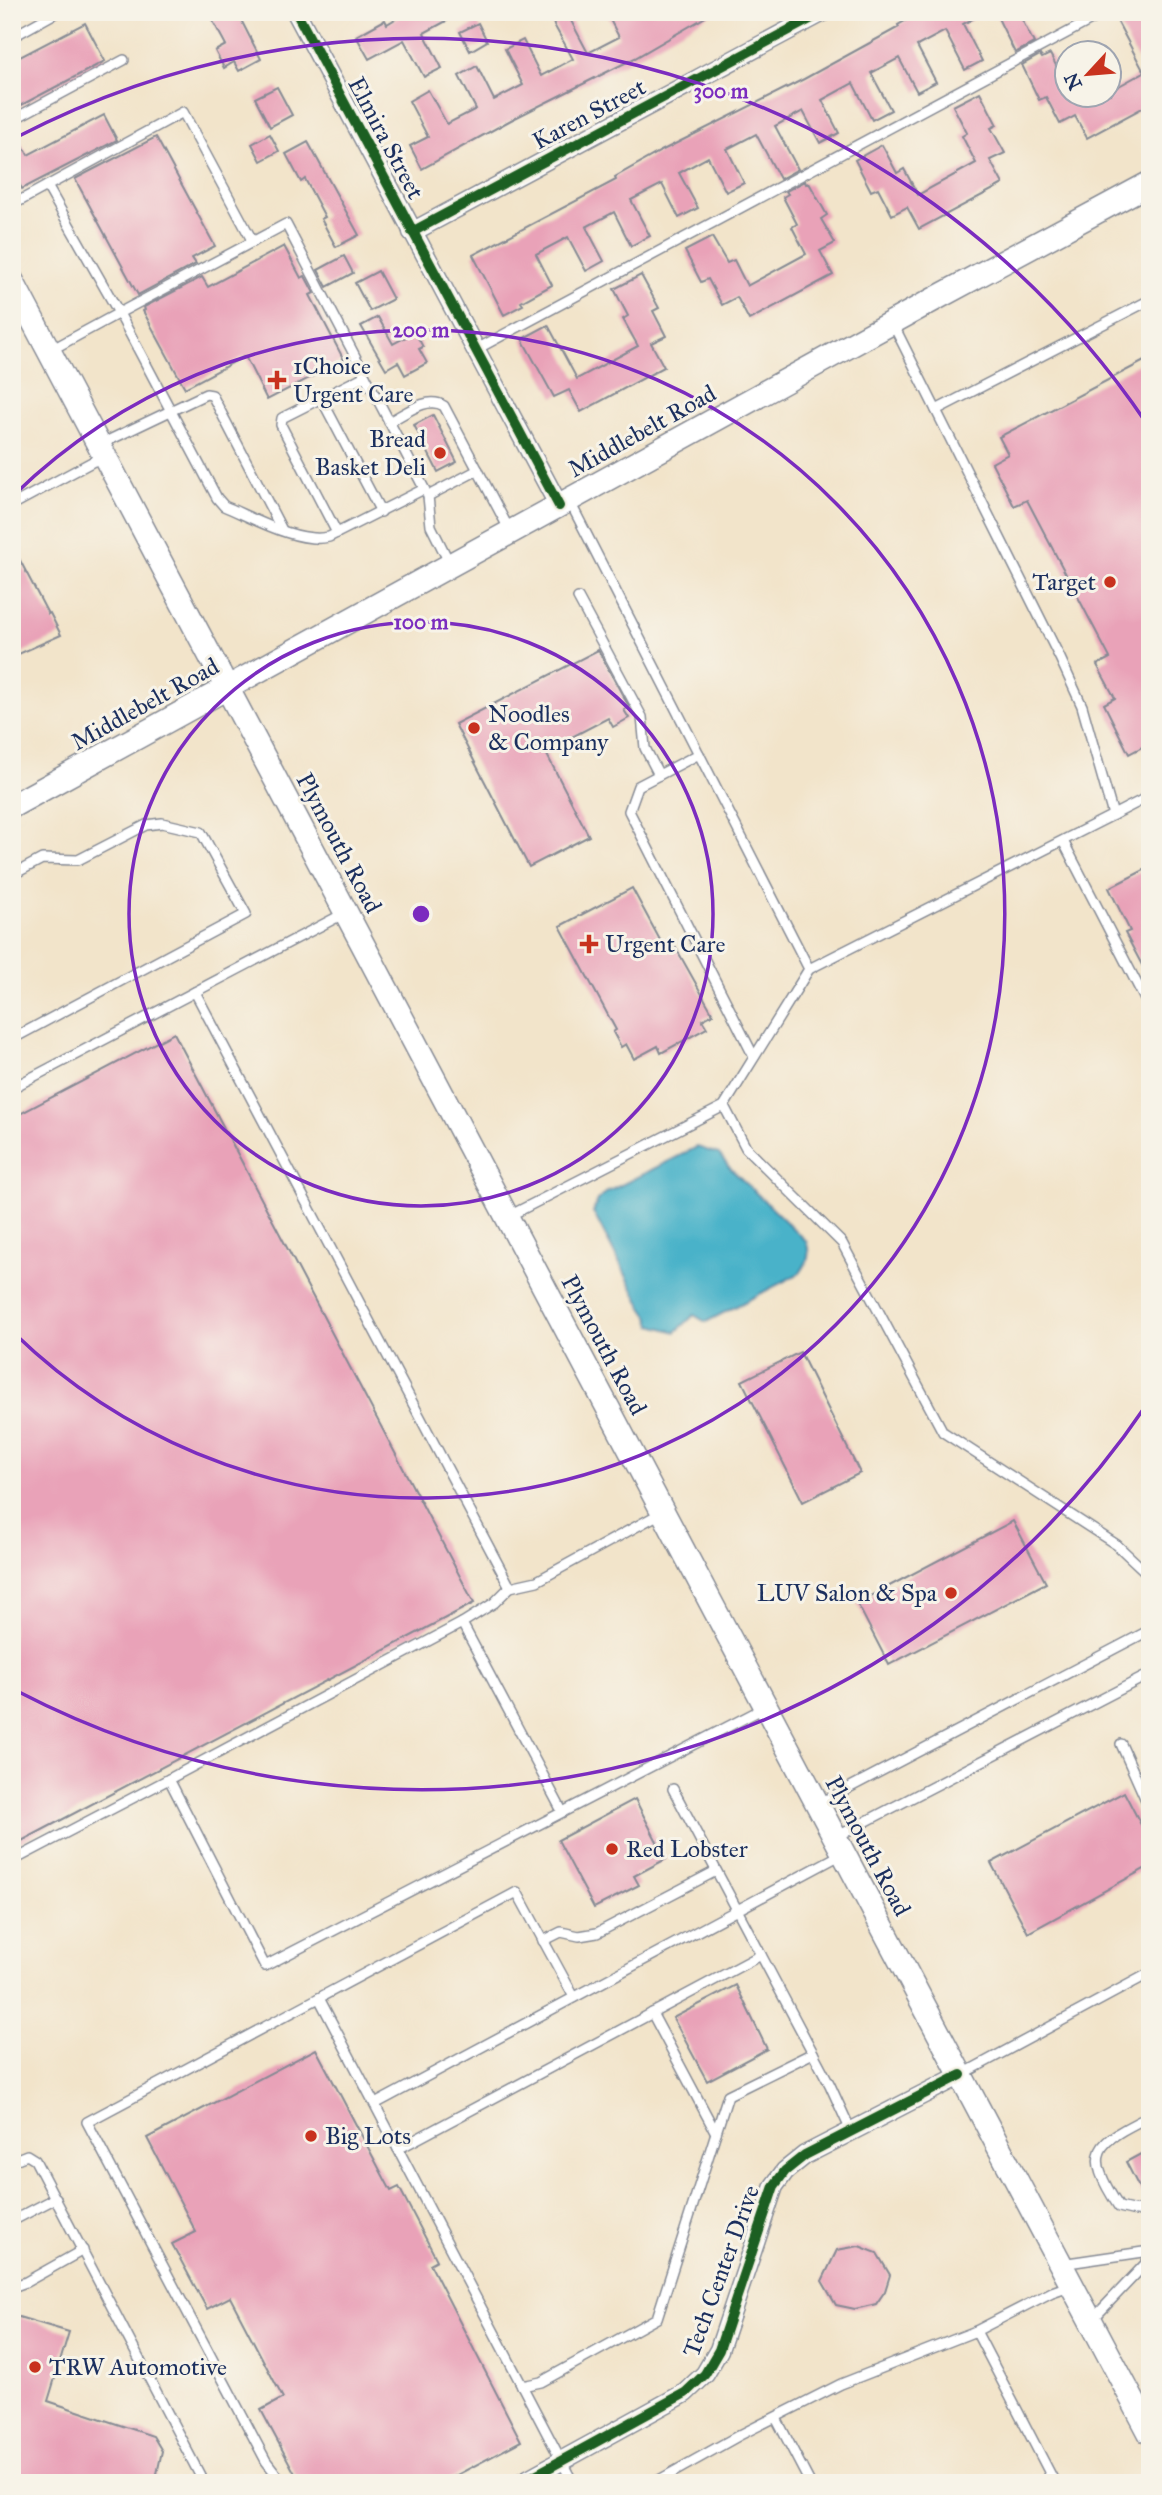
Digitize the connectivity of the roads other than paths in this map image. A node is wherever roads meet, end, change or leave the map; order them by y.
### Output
1 (57, 12) edge
2 (296, 12) edge
3 (823, 12) edge
4 (1106, 12) edge
5 (12, 37) edge
6 (124, 60) dead end
7 (12, 120) edge
8 (1150, 183) edge
9 (47, 186) junction
10 (12, 205) edge
11 (412, 232) junction
12 (253, 242) junction
13 (15, 294) edge
14 (1150, 300) edge
15 (119, 313) junction
16 (892, 322) junction
17 (475, 349) junction
18 (49, 351) junction
19 (365, 376) junction
20 (321, 398) junction
21 (172, 410) junction
22 (936, 410) junction
23 (389, 422) junction
24 (102, 450) junction
25 (478, 470) junction
26 (426, 493) junction
27 (564, 503) junction
28 (12, 505) edge
29 (381, 513) junction
30 (282, 530) junction
31 (337, 533) junction
32 (510, 533) junction
33 (451, 566) junction
34 (578, 598) dead end
35 (226, 690) junction
36 (699, 754) junction
37 (659, 775) junction
38 (1150, 796) edge
39 (12, 806) edge
40 (1113, 815) junction
41 (1063, 841) junction
42 (12, 874) edge
43 (347, 912) junction
44 (809, 969) junction
45 (195, 992) junction
46 (1150, 1009) edge
47 (12, 1039) edge
48 (754, 1056) junction
49 (12, 1088) edge
50 (723, 1106) junction
51 (507, 1217) junction
52 (663, 1512) junction
53 (1150, 1576) edge
54 (509, 1587) junction
55 (462, 1623) junction
56 (1150, 1630) edge
57 (1150, 1674) edge
58 (766, 1707) junction
59 (1121, 1744) dead end
60 (169, 1779) junction
61 (673, 1789) dead end
62 (1150, 1803) edge
63 (817, 1805) junction
64 (562, 1811) junction
65 (839, 1846) junction
66 (12, 1861) edge
67 (716, 1871) junction
68 (737, 1910) junction
69 (543, 1941) junction
70 (761, 1955) junction
71 (1150, 1973) edge
72 (573, 1997) junction
73 (319, 1998) junction
74 (652, 2013) junction
75 (813, 2053) junction
76 (961, 2075) junction
77 (375, 2104) junction
78 (1150, 2116) edge
79 (851, 2131) junction
80 (716, 2133) junction
81 (398, 2149) junction
82 (12, 2161) edge
83 (56, 2198) junction
84 (1150, 2205) edge
85 (12, 2221) edge
86 (83, 2250) junction
87 (1150, 2251) edge
88 (1150, 2259) edge
89 (1061, 2264) junction
90 (1072, 2285) junction
91 (12, 2287) edge
92 (1091, 2321) junction
93 (976, 2331) junction
94 (522, 2386) junction
95 (776, 2418) junction
96 (1150, 2433) edge
97 (562, 2461) junction
98 (204, 2483) edge
99 (284, 2483) edge
100 (520, 2483) edge
101 (573, 2483) edge
102 (654, 2483) edge
103 (810, 2483) edge
104 (1055, 2483) edge

1 - 5 lane
2 - 11 street, Elmira Street
3 - 11 street, Karen Street
4 - 17 lane
6 - 7 lane
8 - 16 main road, Middlebelt Road
9 - 10 lane
9 - 12 lane
9 - 15 lane
11 - 17 street, Elmira Street
12 - 15 lane
12 - 19 lane
13 - 18 main road, Plymouth Road
14 - 22 lane
15 - 18 lane
15 - 21 lane
16 - 22 lane
16 - 27 main road, Middlebelt Road
17 - 27 street, Elmira Street
18 - 24 main road, Plymouth Road
19 - 20 lane
19 - 23 lane
20 - 29 lane
20 - 31 lane
21 - 24 lane
21 - 30 lane
21 - 30 lane
22 - 40 lane
23 - 25 lane
23 - 26 lane
24 - 28 lane
24 - 35 main road, Plymouth Road
25 - 26 lane
25 - 32 lane
26 - 29 lane
26 - 33 lane
27 - 32 main road, Middlebelt Road
27 - 36 lane
29 - 31 lane
30 - 31 lane
32 - 33 main road, Middlebelt Road
33 - 35 main road, Middlebelt Road
34 - 37 lane
35 - 39 main road, Middlebelt Road
35 - 43 main road, Plymouth Road
36 - 37 lane
36 - 44 lane
37 - 48 lane
38 - 40 lane
40 - 41 lane
41 - 44 lane
41 - 46 lane
42 - 47 lane
43 - 45 lane
43 - 51 main road, Plymouth Road
44 - 48 lane
45 - 49 lane
45 - 54 lane
48 - 50 lane
50 - 51 lane
50 - 53 lane
51 - 52 main road, Plymouth Road
52 - 54 lane
52 - 58 main road, Plymouth Road
54 - 55 lane
55 - 60 lane
55 - 64 lane
56 - 63 lane
57 - 65 lane
58 - 63 main road, Plymouth Road
58 - 64 lane
59 - 62 lane
60 - 64 lane
60 - 66 lane
61 - 67 lane
63 - 65 main road, Plymouth Road
65 - 68 lane
65 - 76 main road, Plymouth Road
67 - 68 lane
67 - 69 lane
68 - 70 lane
68 - 72 lane
69 - 72 lane
69 - 73 lane
70 - 74 lane
70 - 75 lane
71 - 76 lane
72 - 77 lane
73 - 77 lane
73 - 99 lane
74 - 80 lane
74 - 81 lane
75 - 79 lane
75 - 80 lane
76 - 79 street, Tech Center Drive
76 - 89 main road, Plymouth Road
77 - 81 lane
78 - 84 lane
79 - 97 street, Tech Center Drive
80 - 94 lane
81 - 94 lane
82 - 83 lane
83 - 85 lane
83 - 86 lane
86 - 91 lane
86 - 98 lane
87 - 89 lane
88 - 92 lane
89 - 90 main road, Plymouth Road
90 - 92 main road, Plymouth Road
90 - 93 lane
92 - 96 main road, Plymouth Road
93 - 95 lane
93 - 104 lane
94 - 97 lane
95 - 102 lane
95 - 103 lane
97 - 100 street, Tech Center Drive
97 - 101 lane

